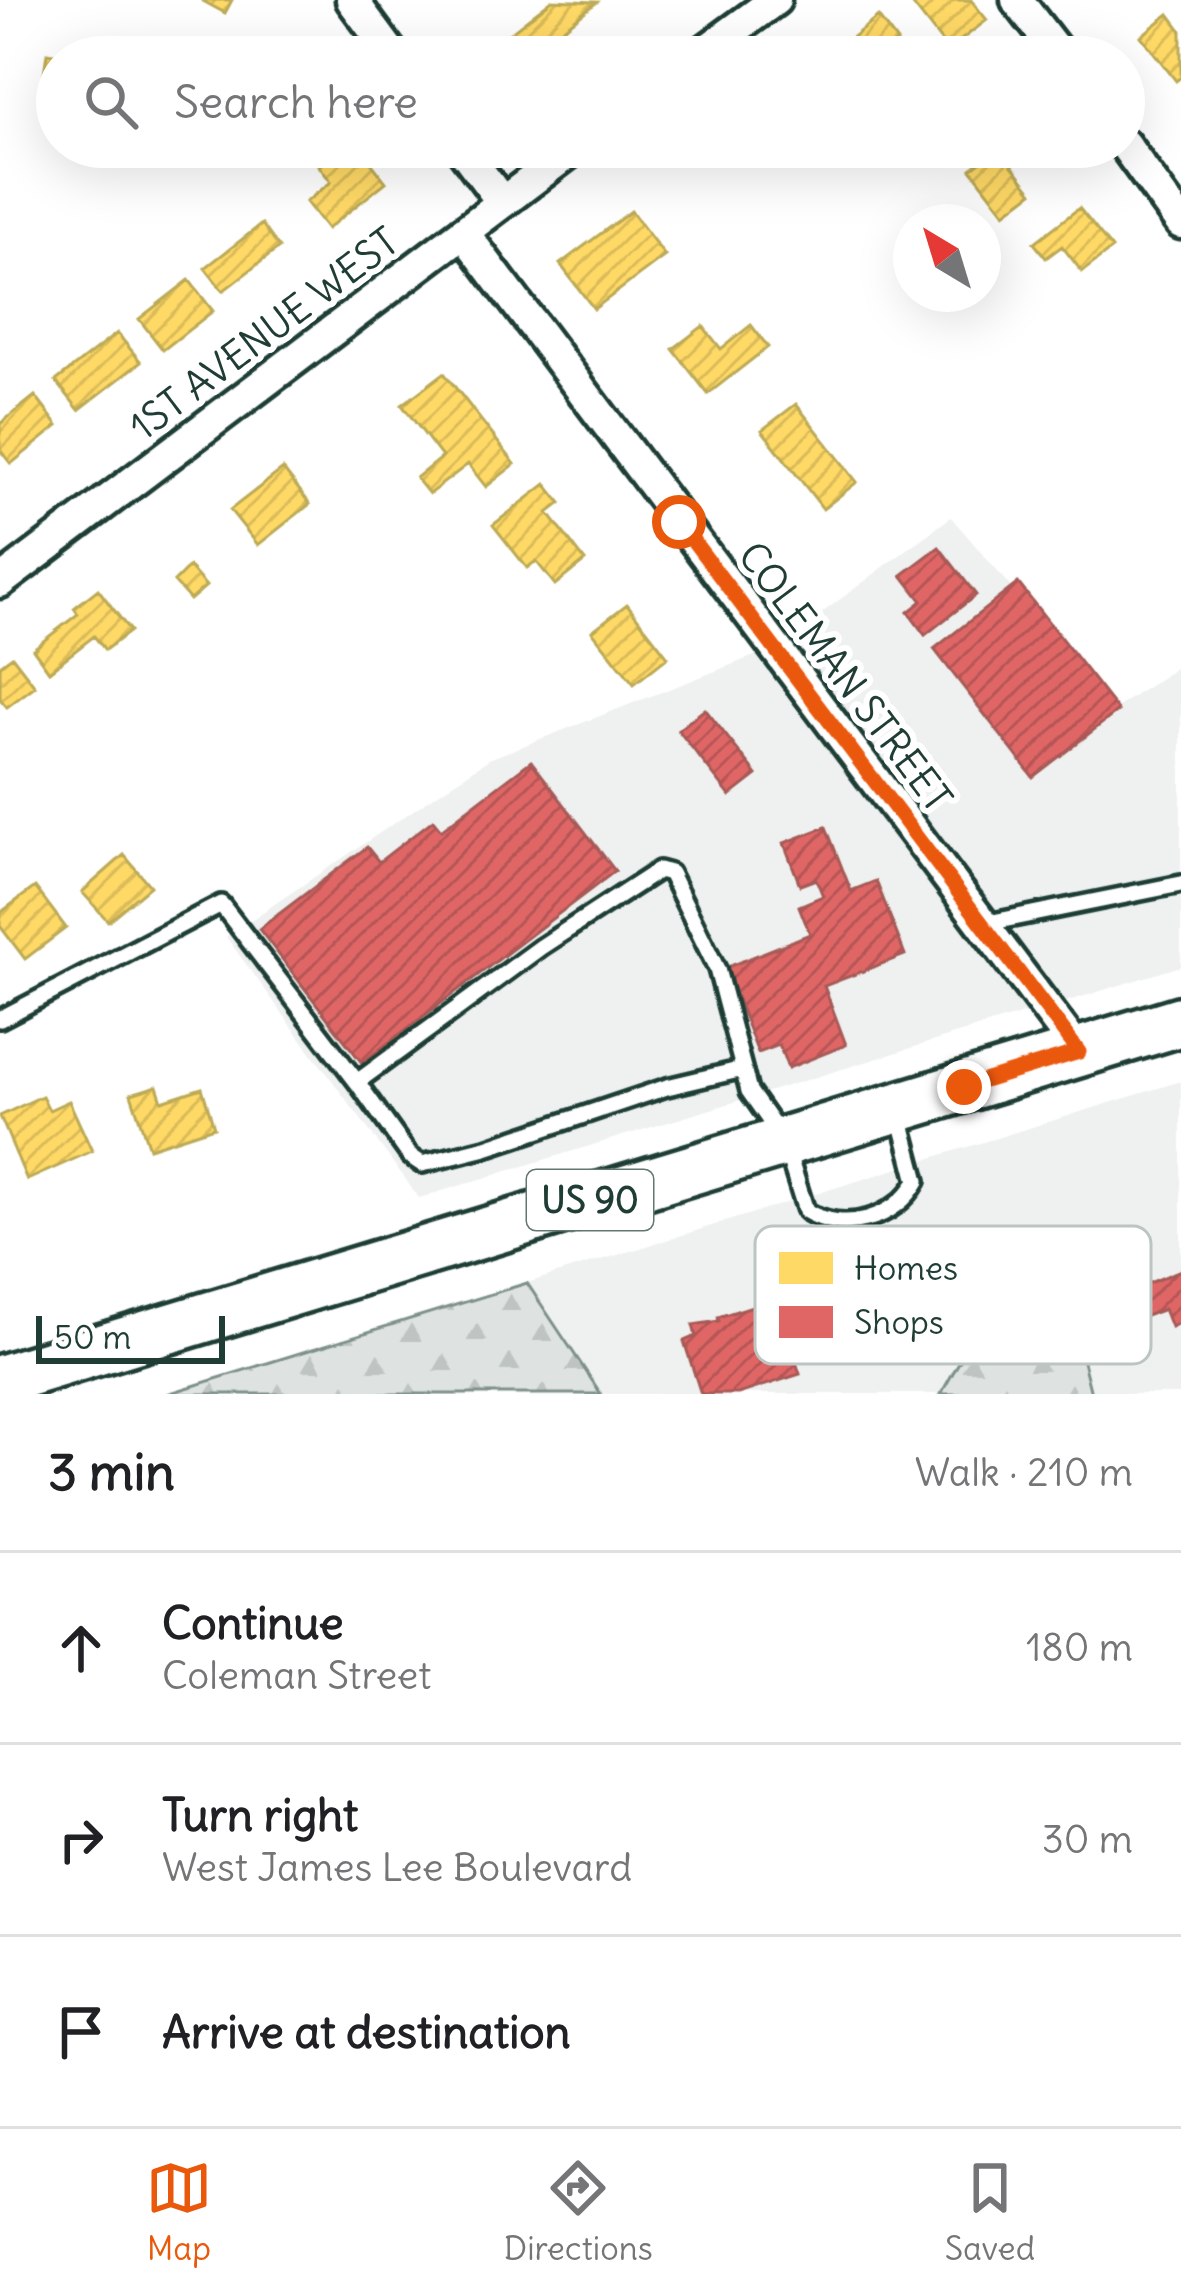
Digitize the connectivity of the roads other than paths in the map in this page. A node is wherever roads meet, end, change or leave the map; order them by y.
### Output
1 (352, 0) edge
2 (775, 0) edge
3 (1017, 0) edge
4 (379, 36) edge
5 (726, 36) edge
6 (1045, 36) edge
7 (477, 168) edge
8 (548, 168) edge
9 (1141, 168) edge
10 (502, 202) junction
11 (1181, 223) edge
12 (463, 232) junction
13 (0, 582) edge
14 (1181, 884) edge
15 (983, 924) junction
16 (0, 1019) edge
17 (1181, 1021) edge
18 (1079, 1052) junction
19 (743, 1070) junction
20 (357, 1082) junction
21 (897, 1107) junction
22 (784, 1142) junction
23 (0, 1380) edge

1 - 4 street
2 - 5 street
3 - 6 street
7 - 10 street
8 - 10 street, 1ST AVENUE WEST
9 - 11 street
10 - 12 street, 1ST AVENUE WEST
12 - 13 street, 1ST AVENUE WEST
12 - 15 street, COLEMAN STREET
14 - 15 lane
15 - 18 street, COLEMAN STREET
16 - 20 lane
17 - 18 main road, US 90
18 - 21 main road, US 90
19 - 20 lane
19 - 20 lane
19 - 22 lane
21 - 22 main road, US 90
21 - 22 lane
22 - 23 main road, US 90

